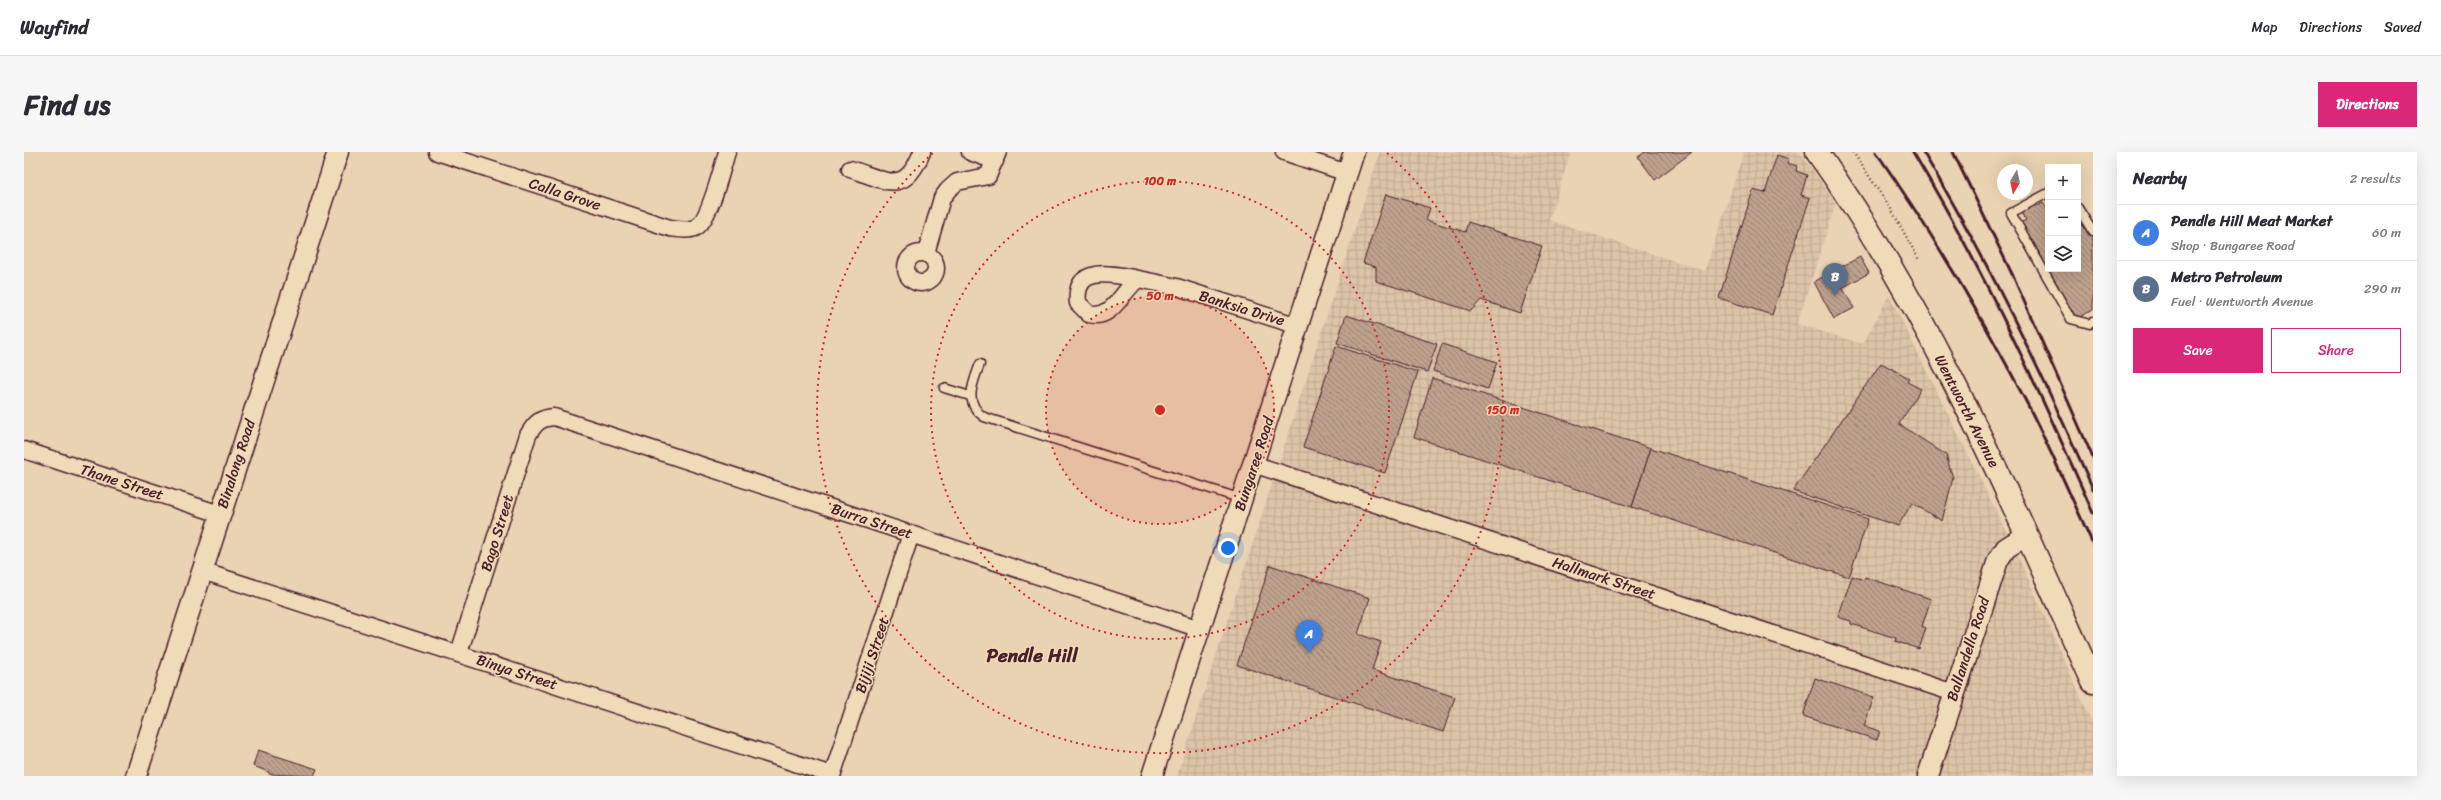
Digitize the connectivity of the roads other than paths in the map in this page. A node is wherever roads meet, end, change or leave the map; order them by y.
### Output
1 (338, 152) edge
2 (437, 152) edge
3 (727, 152) edge
4 (922, 152) edge
5 (970, 152) edge
6 (1284, 152) edge
7 (1354, 152) edge
8 (1817, 152) edge
9 (997, 156) edge
10 (850, 169) dead end
11 (1348, 173) junction
12 (2045, 195) edge
13 (2081, 213) edge
14 (2093, 232) edge
15 (926, 253) dead end
16 (1138, 279) dead end
17 (2093, 321) edge
18 (1298, 326) junction
19 (980, 364) dead end
20 (944, 388) dead end
21 (970, 396) junction
22 (544, 418) joint
23 (24, 450) edge
24 (1254, 464) junction
25 (1242, 499) junction
26 (220, 514) junction
27 (911, 534) junction
28 (2026, 535) junction
29 (202, 571) junction
30 (1200, 629) junction
31 (459, 653) junction
32 (2093, 682) edge
33 (1954, 693) junction
34 (832, 775) edge
35 (136, 776) edge
36 (1152, 776) edge
37 (1928, 776) edge

1 - 26 street, Binalong Road
2 - 3 street, Calla Grove
4 - 10 street
5 - 9 street
6 - 11 street
7 - 11 street, Bungaree Road
8 - 28 main road, Wentworth Avenue
9 - 15 street
11 - 18 street, Bungaree Road
12 - 17 lane
13 - 14 lane
16 - 18 street, Banksia Drive
18 - 24 street, Bungaree Road
19 - 21 lane
20 - 21 lane
21 - 25 lane
22 - 27 street, Burra Street
22 - 31 street, Bago Street
23 - 26 street, Thane Street
24 - 25 street, Bungaree Road
24 - 33 street, Hallmark Street
25 - 30 street, Bungaree Road
26 - 29 street, Binalong Road
27 - 30 street, Burra Street
27 - 34 street, Bijiji Street
28 - 32 main road, Wentworth Avenue
28 - 33 street, Ballandella Road
29 - 31 street, Binya Street
29 - 35 street, Binalong Road
30 - 36 street, Bungaree Road
31 - 34 street, Binya Street
33 - 37 street, Ballandella Road

